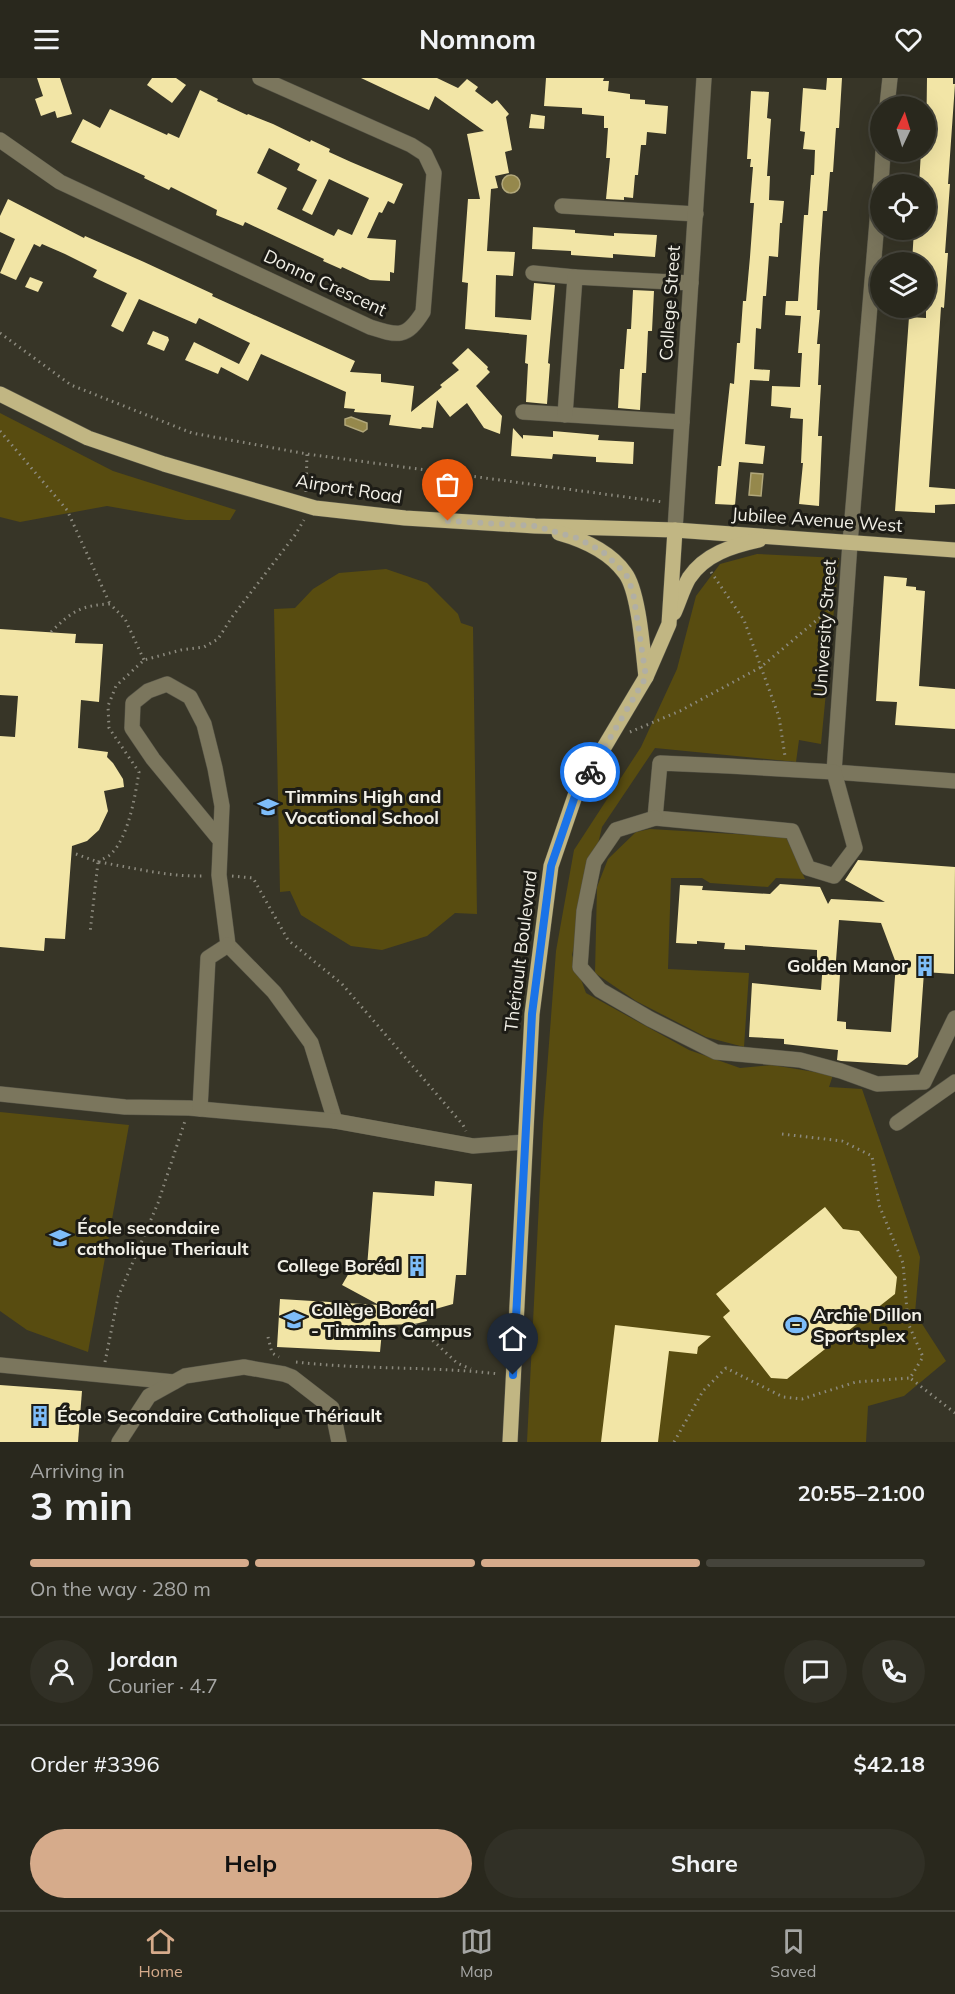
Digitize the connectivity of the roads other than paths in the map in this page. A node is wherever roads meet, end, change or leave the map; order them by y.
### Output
1 (260, 78) edge
2 (704, 78) edge
3 (890, 78) edge
4 (888, 96) edge
5 (0, 140) edge
6 (562, 206) dead end
7 (696, 214) junction
8 (876, 240) edge
9 (533, 273) dead end
10 (575, 277) junction
11 (691, 283) junction
12 (0, 394) edge
13 (523, 412) dead end
14 (565, 415) junction
15 (682, 422) junction
16 (535, 526) junction
17 (675, 530) junction
18 (776, 536) junction
19 (850, 543) junction
20 (955, 550) edge
21 (669, 624) junction
22 (646, 677) junction
23 (834, 772) junction
24 (955, 781) edge
25 (655, 818) junction
26 (219, 839) junction
27 (228, 945) junction
28 (955, 1018) edge
29 (955, 1082) edge
30 (0, 1094) edge
31 (195, 1108) junction
32 (335, 1121) junction
33 (897, 1123) dead end
34 (525, 1142) junction
35 (0, 1365) edge
36 (174, 1382) junction
37 (119, 1442) edge
38 (339, 1442) edge
39 (510, 1442) edge

1 - 5 street, Donna Crescent
2 - 7 street, College Street
3 - 4 street
6 - 7 street
7 - 11 street, College Street
8 - 19 street, University Street
9 - 10 street
10 - 11 street
10 - 14 street
11 - 15 street, College Street
12 - 16 main road, Airport Road
13 - 14 street
14 - 15 street
15 - 17 street, College Street
16 - 17 main road, Airport Road
16 - 22 main road
17 - 18 main road, Jubilee Avenue West
17 - 21 main road, Thériault Boulevard
18 - 19 main road, Jubilee Avenue West
18 - 21 main road
19 - 20 main road, Jubilee Avenue West
19 - 23 street, University Street
21 - 22 main road, Thériault Boulevard
22 - 34 main road, Thériault Boulevard
23 - 24 street
23 - 25 street
23 - 25 street, University Street
25 - 28 street
26 - 26 street
26 - 27 street
27 - 31 street
27 - 32 street
29 - 33 street
30 - 31 street
31 - 32 street
32 - 34 street
34 - 39 main road, Thériault Boulevard
35 - 36 street
36 - 37 street
36 - 38 street

